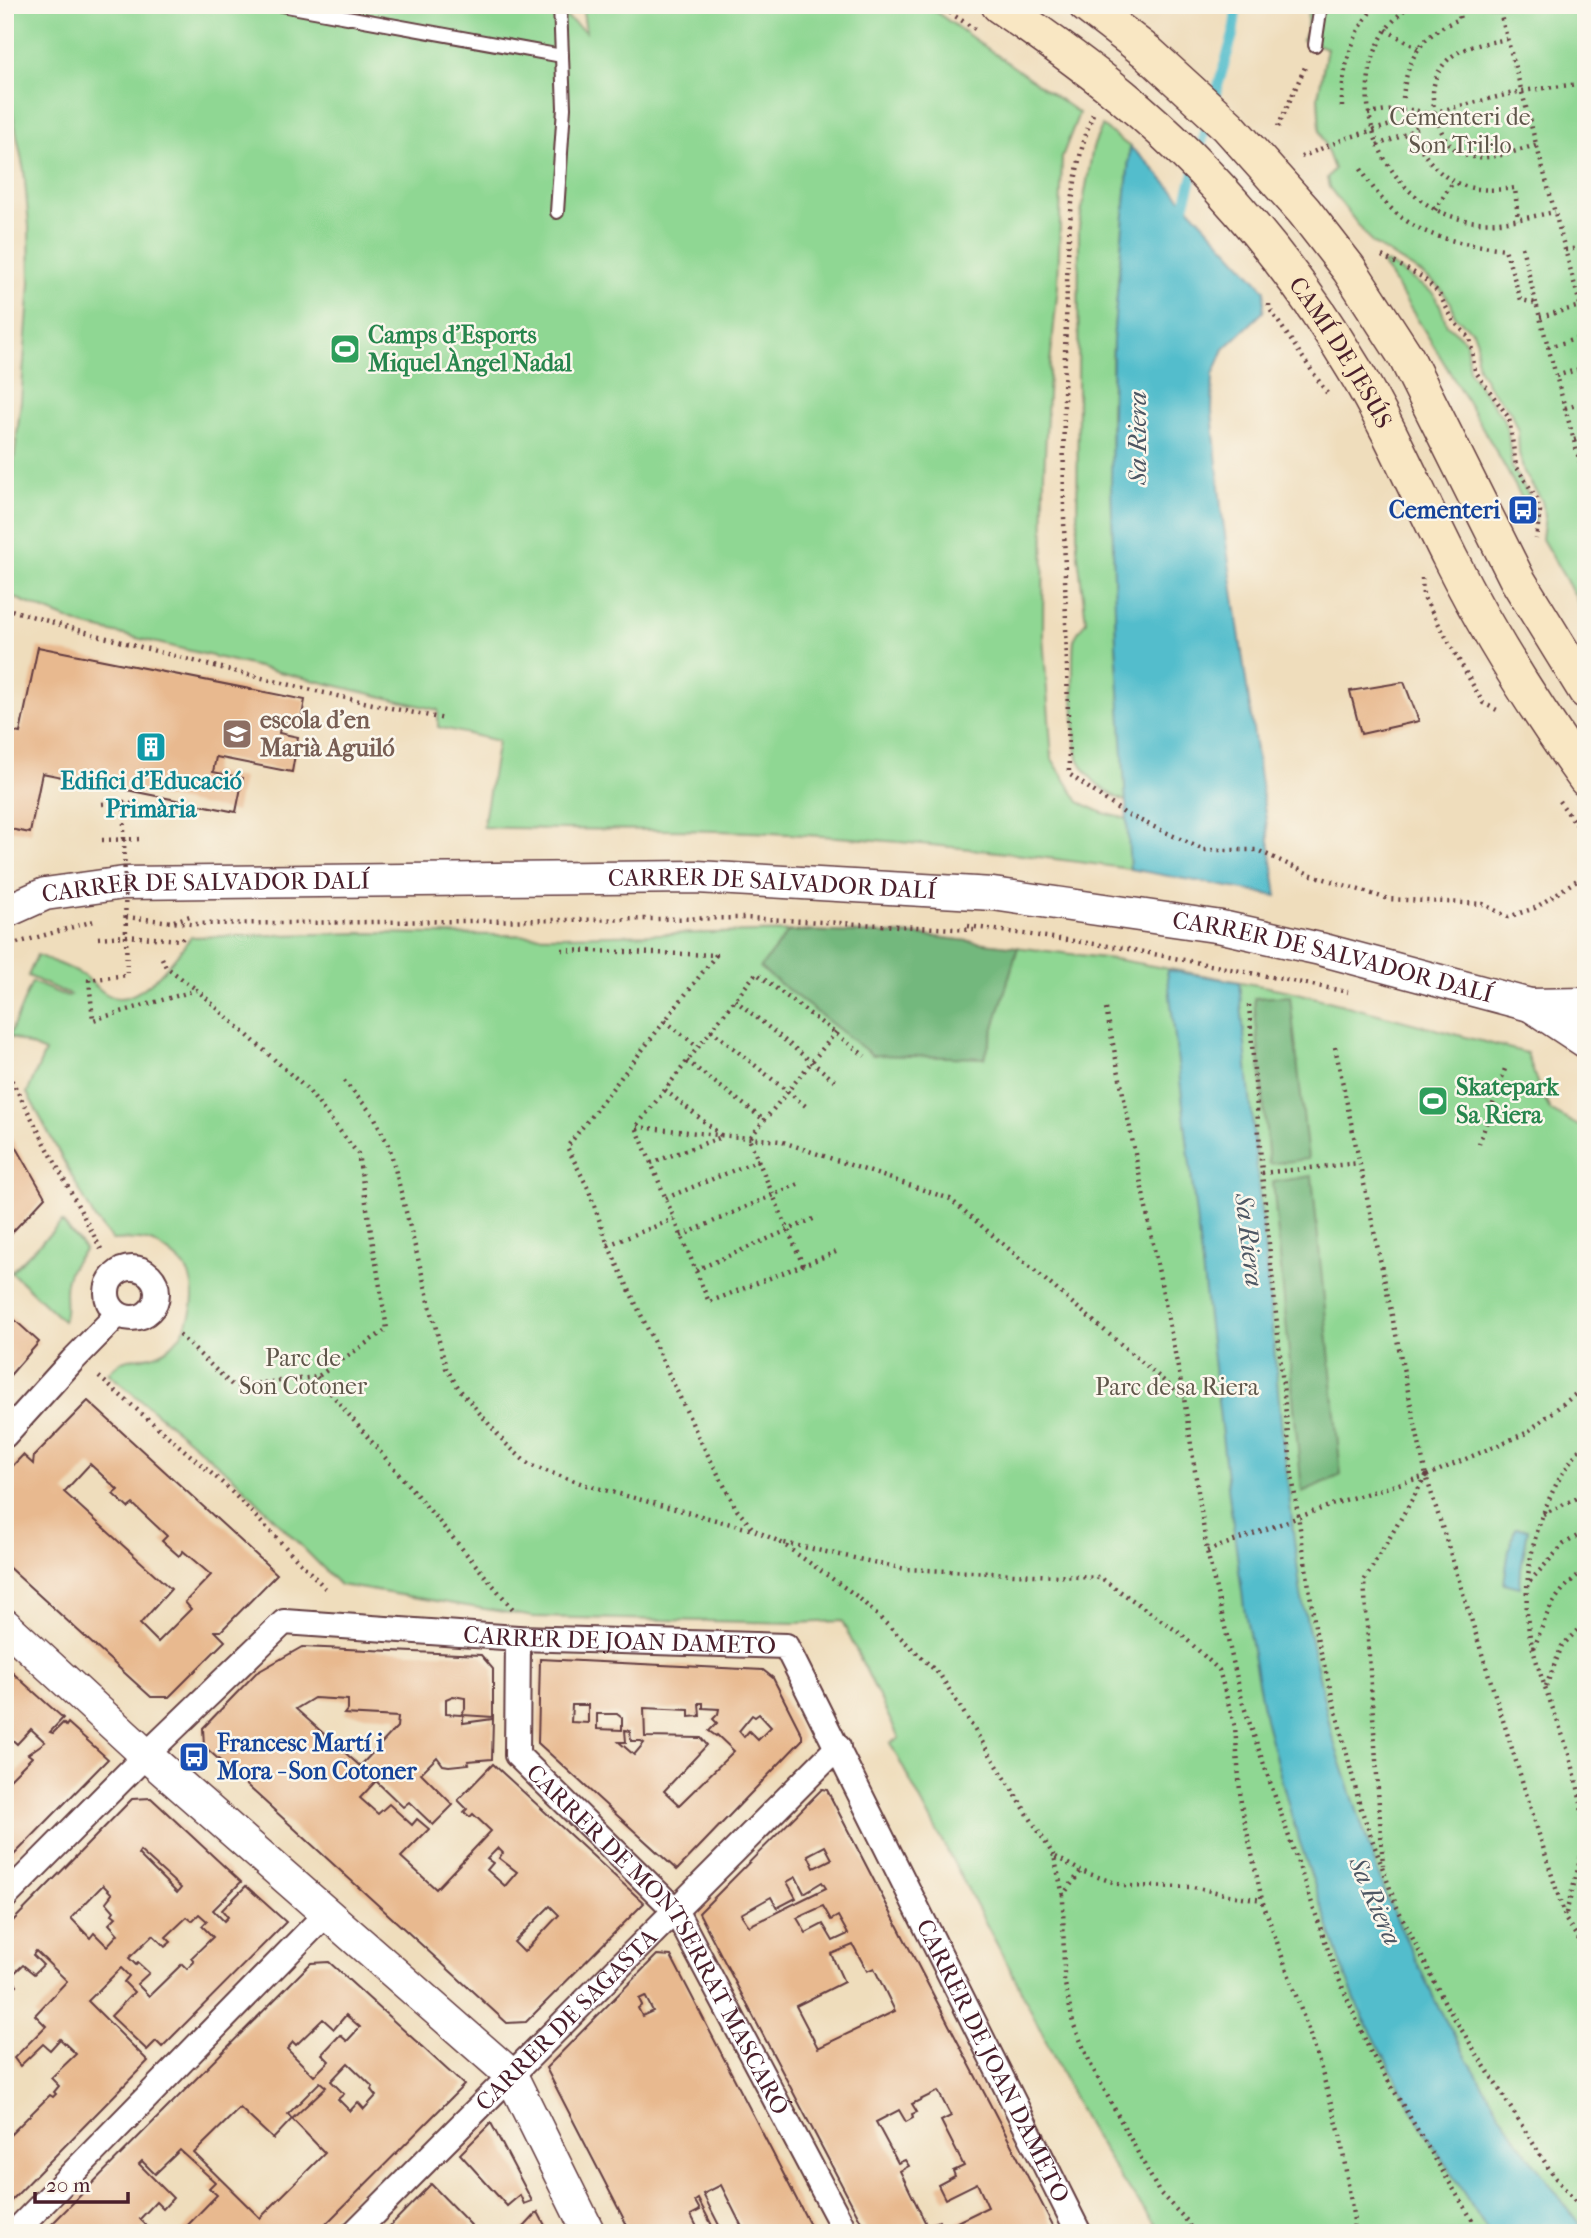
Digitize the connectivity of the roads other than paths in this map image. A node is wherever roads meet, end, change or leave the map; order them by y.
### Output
1 (281, 5) edge
2 (560, 5) edge
3 (999, 5) edge
4 (1086, 5) edge
5 (1321, 5) edge
6 (1315, 45) road end
7 (562, 56) junction
8 (557, 212) dead end
9 (1586, 691) edge
10 (1586, 779) edge
11 (5, 912) edge
12 (1586, 1004) edge
13 (1530, 1005) junction
14 (1586, 1042) edge
15 (118, 1314) dead end
16 (5, 1435) edge
17 (5, 1625) edge
18 (518, 1627) junction
19 (838, 1747) junction
20 (146, 1755) junction
21 (5, 1897) edge
22 (676, 1910) junction
23 (326, 1914) junction
24 (510, 2075) junction
25 (14, 2233) edge
26 (354, 2233) edge
27 (589, 2233) edge
28 (846, 2233) edge
29 (1079, 2233) edge

1 - 7 lane
2 - 7 lane
3 - 10 main road, CAMÍ DE JESÚS
4 - 9 main road, CAMÍ DE JESÚS
5 - 6 lane
7 - 8 lane
11 - 13 street, CARRER DE SALVADOR DALÍ
12 - 13 street, CARRER DE SALVADOR DALÍ
13 - 14 street, CARRER DE SALVADOR DALÍ
15 - 16 street
17 - 20 street
18 - 19 street, CARRER DE JOAN DAMETO
18 - 20 street, CARRER DE JOAN DAMETO
18 - 22 street, CARRER DE MONTSERRAT MASCARÓ
19 - 22 street, CARRER DE SAGASTA
19 - 29 street, CARRER DE JOAN DAMETO
20 - 21 street, CARRER DE JOAN DAMETO
20 - 23 street
22 - 24 street, CARRER DE SAGASTA
22 - 28 street, CARRER DE MONTSERRAT MASCARÓ
23 - 24 street
23 - 25 street
24 - 26 street, CARRER DE SAGASTA
24 - 27 street

